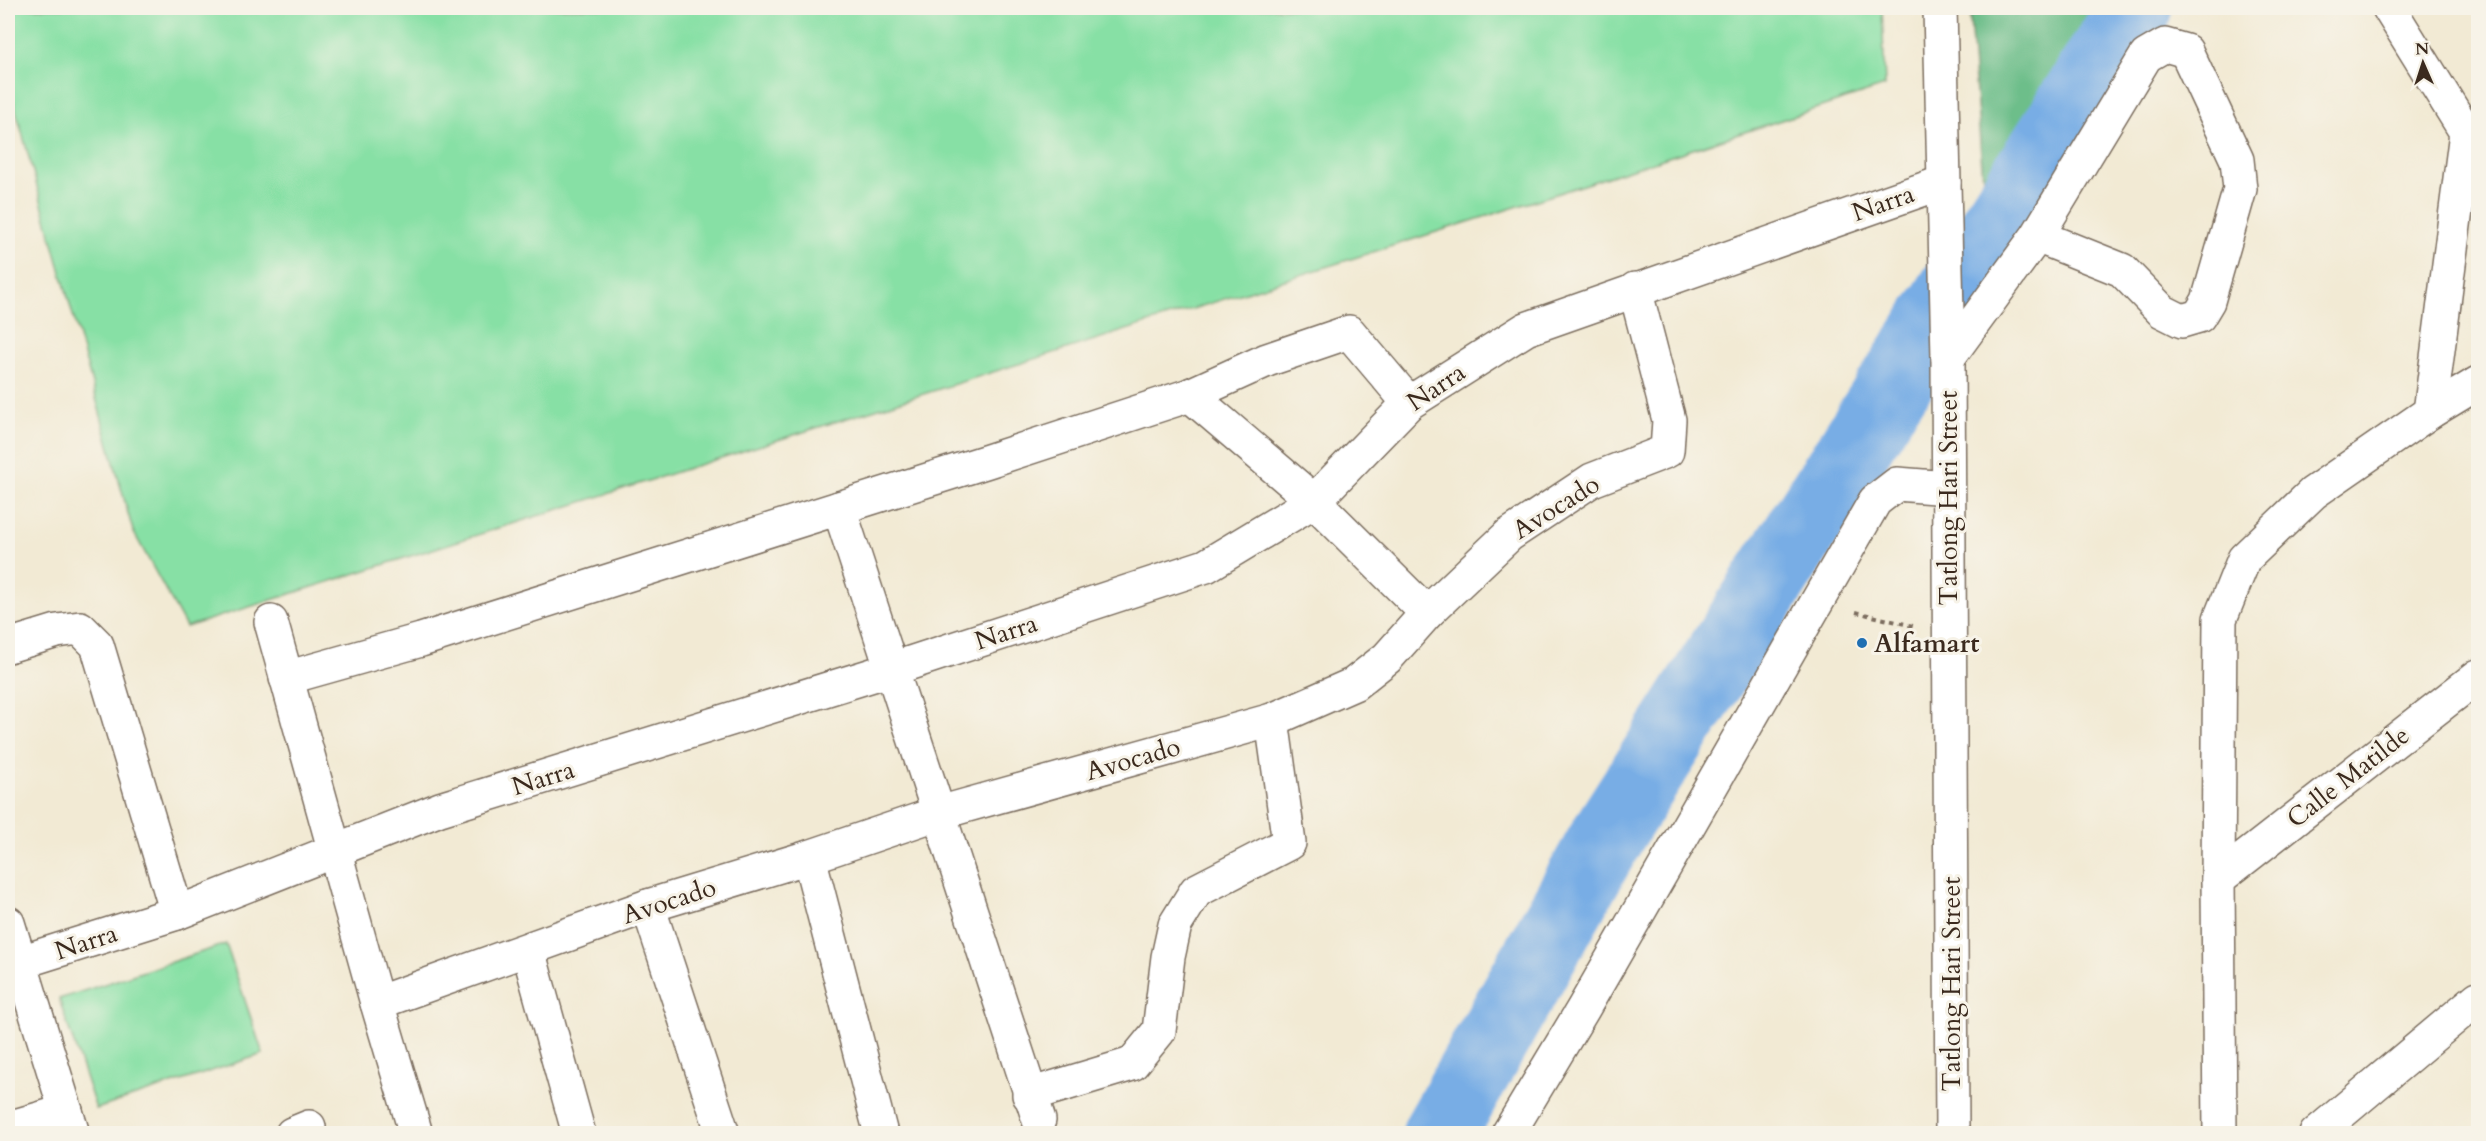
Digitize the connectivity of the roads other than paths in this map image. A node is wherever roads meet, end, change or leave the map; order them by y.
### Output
1 (1941, 8) edge
2 (2389, 8) edge
3 (2472, 128) edge
4 (1944, 182) junction
5 (2037, 236) junction
6 (1635, 289) junction
7 (1948, 358) junction
8 (2478, 383) edge
9 (1190, 395) junction
10 (1409, 403) junction
11 (2430, 412) junction
12 (1948, 488) junction
13 (1314, 501) junction
14 (839, 508) junction
15 (1427, 613) junction
16 (271, 622) dead end
17 (8, 646) edge
18 (892, 669) junction
19 (2478, 676) edge
20 (286, 678) junction
21 (1272, 720) junction
22 (939, 813) junction
23 (335, 849) junction
24 (809, 857) junction
25 (2218, 879) junction
26 (648, 906) junction
27 (177, 913) junction
28 (8, 923) edge
29 (528, 950) junction
30 (13, 965) edge
31 (2478, 998) edge
32 (377, 1003) junction
33 (70, 1122) edge
34 (8, 1128) edge
35 (416, 1134) edge
36 (579, 1134) edge
37 (723, 1134) edge
38 (881, 1134) edge
39 (1508, 1134) edge
40 (1952, 1134) edge
41 (2220, 1134) edge
42 (2316, 1134) edge

1 - 4 street, Tatlong Hari Street
2 - 3 street
3 - 11 street
4 - 6 street, Narra
4 - 7 street, Tatlong Hari Street
5 - 5 street
5 - 7 street
6 - 10 street, Narra
6 - 15 street, Avocado
7 - 12 street, Tatlong Hari Street
8 - 11 street
9 - 10 street
9 - 13 street
9 - 14 street
10 - 13 street, Narra
11 - 25 street
12 - 39 street
12 - 40 street, Tatlong Hari Street
13 - 15 street
13 - 18 street, Narra
14 - 18 street
14 - 20 street
15 - 21 street, Avocado
16 - 20 street
17 - 27 street
18 - 22 street
18 - 23 street, Narra
19 - 25 street, Calle Matilde
20 - 23 street
21 - 22 street, Avocado
21 - 22 street
22 - 24 street, Avocado
23 - 27 street, Narra
23 - 32 street
24 - 26 street, Avocado
24 - 38 street
25 - 41 street
26 - 29 street, Avocado
26 - 37 street
27 - 30 street, Narra
28 - 30 street
29 - 32 street, Avocado
29 - 36 street
30 - 33 street
31 - 42 street
32 - 35 street
33 - 34 street

